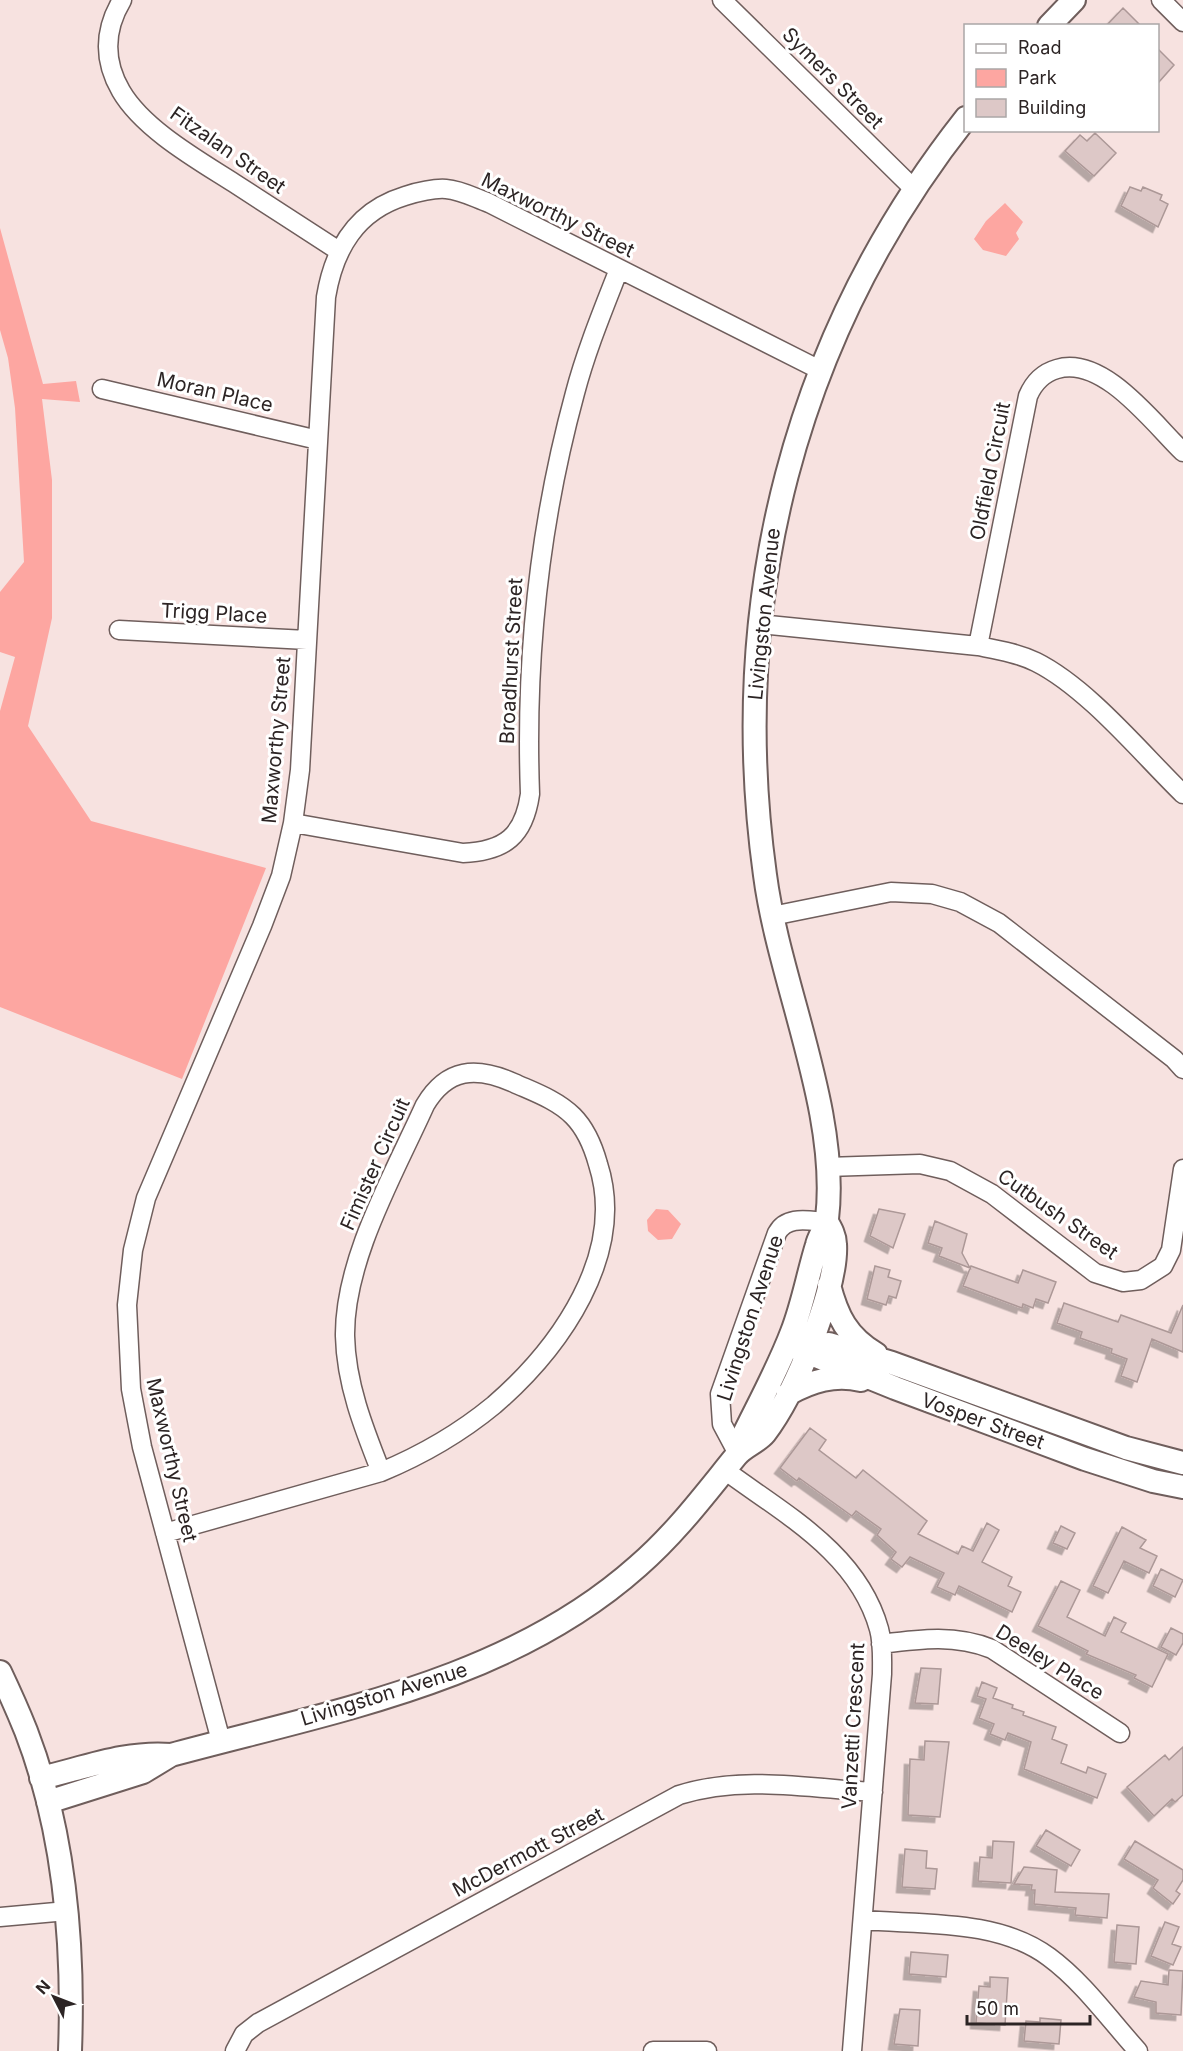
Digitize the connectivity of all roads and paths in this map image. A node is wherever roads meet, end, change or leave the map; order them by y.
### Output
1 (122, 0) edge
2 (722, 0) edge
3 (1074, 0) edge
4 (1161, 0) edge
5 (1183, 22) edge
6 (1051, 24) edge
7 (964, 121) edge
8 (913, 188) junction
9 (339, 251) junction
10 (619, 269) junction
11 (820, 370) junction
12 (102, 389) dead end
13 (318, 440) junction
14 (1183, 452) edge
15 (759, 624) junction
16 (119, 630) dead end
17 (307, 640) junction
18 (978, 646) junction
19 (1183, 794) edge
20 (293, 823) junction
21 (772, 916) junction
22 (1183, 1070) edge
23 (827, 1167) junction
24 (1183, 1169) edge
25 (827, 1222) junction
26 (829, 1283) junction
27 (800, 1341) junction
28 (891, 1362) junction
29 (895, 1388) junction
30 (788, 1394) junction
31 (732, 1462) junction
32 (1183, 1463) edge
33 (381, 1472) junction
34 (1183, 1487) edge
35 (165, 1533) junction
36 (881, 1644) junction
37 (0, 1672) edge
38 (1120, 1733) dead end
39 (221, 1742) junction
40 (171, 1755) junction
41 (41, 1778) junction
42 (873, 1792) junction
43 (48, 1802) junction
44 (67, 1911) junction
45 (0, 1917) edge
46 (863, 1920) junction
47 (70, 2051) edge
48 (235, 2051) edge
49 (653, 2051) edge
50 (707, 2051) edge
51 (852, 2051) edge
52 (1138, 2051) edge

1 - 9 street, Fitzalan Street
2 - 8 street, Symers Street
3 - 6 street
4 - 5 street
7 - 8 street, Livingston Avenue
8 - 11 street, Livingston Avenue
9 - 10 street, Maxworthy Street
9 - 13 street, Maxworthy Street
10 - 11 street, Maxworthy Street
10 - 20 street, Broadhurst Street
11 - 15 street, Livingston Avenue
12 - 13 street, Moran Place
13 - 17 street, Maxworthy Street
14 - 18 street, Oldfield Circuit
15 - 18 street
15 - 21 street, Livingston Avenue
16 - 17 street, Trigg Place
17 - 20 street, Maxworthy Street
18 - 19 street
20 - 35 street, Maxworthy Street
21 - 22 street
21 - 23 street, Livingston Avenue
23 - 24 street, Cutbush Street
23 - 25 street, Livingston Avenue
25 - 26 street, Livingston Avenue
25 - 27 street, Livingston Avenue
25 - 31 street, Livingston Avenue
26 - 27 street, Livingston Avenue
26 - 28 street
27 - 28 street, Vosper Street
27 - 29 street, Vosper Street
27 - 30 street, Livingston Avenue
27 - 31 street, Livingston Avenue
28 - 32 street, Vosper Street
29 - 30 street
29 - 34 street, Vosper Street
30 - 31 street, Livingston Avenue
31 - 36 street, Vanzetti Crescent
31 - 39 street, Livingston Avenue
33 - 33 street, Fimister Circuit
33 - 35 street, Fimister Circuit
35 - 39 street, Maxworthy Street
36 - 38 street, Deeley Place
36 - 42 street, Vanzetti Crescent
37 - 41 street
39 - 40 street, Livingston Avenue
40 - 41 street, Livingston Avenue
40 - 43 street, Livingston Avenue
41 - 43 street
42 - 46 street, Vanzetti Crescent
42 - 48 street, McDermott Street
43 - 44 street
44 - 45 street
44 - 47 street
46 - 51 street, Vanzetti Crescent
46 - 52 street
49 - 50 street

